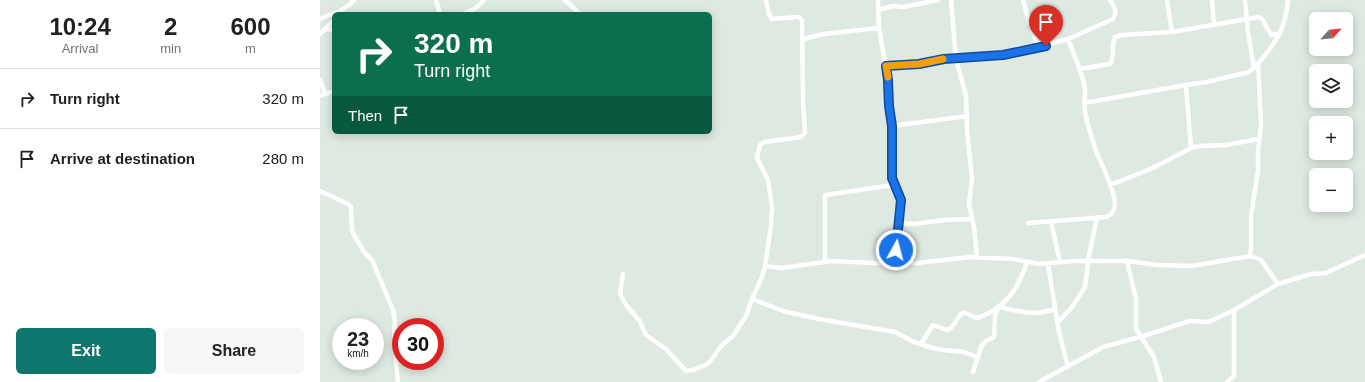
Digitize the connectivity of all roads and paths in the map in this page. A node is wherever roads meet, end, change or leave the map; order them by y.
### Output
1 (354, 0) edge
2 (436, 0) edge
3 (484, 0) edge
4 (565, 0) edge
5 (766, 0) edge
6 (878, 0) edge
7 (938, 0) edge
8 (951, 0) edge
9 (1023, 0) edge
10 (1110, 0) edge
11 (1167, 0) edge
12 (1212, 0) edge
13 (1245, 0) edge
14 (1288, 0) edge
15 (878, 10) junction
16 (340, 12) edge
17 (439, 12) edge
18 (467, 12) edge
19 (578, 12) edge
20 (332, 13) edge
21 (1246, 18) junction
22 (320, 19) edge
23 (332, 22) edge
24 (1214, 24) junction
25 (879, 28) junction
26 (325, 29) junction
27 (332, 30) edge
28 (1172, 32) junction
29 (1280, 33) junction
30 (320, 34) edge
31 (803, 39) junction
32 (1068, 39) junction
33 (1038, 47) junction
34 (956, 59) junction
35 (1258, 63) junction
36 (886, 66) junction
37 (1254, 68) junction
38 (1079, 69) junction
39 (320, 80) edge
40 (1186, 84) junction
41 (332, 92) edge
42 (322, 94) edge
43 (1084, 103) junction
44 (967, 116) junction
45 (892, 126) junction
46 (1259, 139) junction
47 (1191, 148) junction
48 (894, 185) junction
49 (1110, 185) junction
50 (320, 190) edge
51 (1097, 218) junction
52 (972, 219) junction
53 (1050, 221) junction
54 (899, 223) junction
55 (1028, 223) dead end
56 (1365, 254) edge
57 (1250, 256) junction
58 (977, 257) junction
59 (826, 261) junction
60 (1127, 261) junction
61 (1027, 262) junction
62 (1060, 262) junction
63 (1087, 262) junction
64 (894, 263) junction
65 (1048, 264) junction
66 (765, 266) junction
67 (623, 274) dead end
68 (1278, 284) junction
69 (752, 299) junction
70 (999, 307) junction
71 (1055, 309) junction
72 (1234, 310) junction
73 (1058, 322) junction
74 (1140, 337) junction
75 (921, 344) junction
76 (977, 357) junction
77 (1068, 366) junction
78 (973, 372) dead end
79 (398, 382) edge
80 (1039, 382) edge
81 (1161, 382) edge
82 (1228, 382) edge

1 - 16 street
2 - 17 street
3 - 18 street
4 - 19 street
5 - 31 street
6 - 15 street
7 - 15 street
8 - 34 street
9 - 33 street
10 - 32 street
11 - 28 street
12 - 24 street
13 - 21 street
14 - 29 street
15 - 25 street
20 - 22 street
21 - 24 street
21 - 29 street
21 - 37 street
23 - 26 street
24 - 28 street
25 - 31 street
25 - 36 street
26 - 27 street
26 - 30 street
28 - 38 street
29 - 35 street
31 - 66 street
32 - 33 street
32 - 38 street
33 - 34 street
34 - 36 street
34 - 44 street
35 - 37 street
35 - 46 street
36 - 45 street
37 - 40 street
38 - 43 street
39 - 42 street
40 - 43 street
40 - 47 street
41 - 42 street
43 - 49 street
44 - 45 street
44 - 52 street
45 - 48 street
46 - 47 street
46 - 57 street
47 - 49 street
48 - 54 street
48 - 59 street
49 - 51 street
50 - 79 street
51 - 53 street
51 - 63 street
52 - 54 street
52 - 58 street
53 - 55 street
53 - 62 street
54 - 64 street
56 - 68 street
57 - 60 street
57 - 68 street
58 - 61 street
58 - 64 street
59 - 64 street
59 - 66 street
60 - 63 street
60 - 74 street
61 - 65 street
61 - 70 street
62 - 63 street
62 - 65 street
63 - 73 street
65 - 71 street
66 - 69 street
67 - 69 street
68 - 72 street
69 - 75 street
70 - 71 street
70 - 75 street
70 - 76 street
71 - 73 street
72 - 74 street
72 - 82 street
73 - 77 street
74 - 77 street
74 - 81 street
75 - 76 street
76 - 78 street
77 - 80 street

